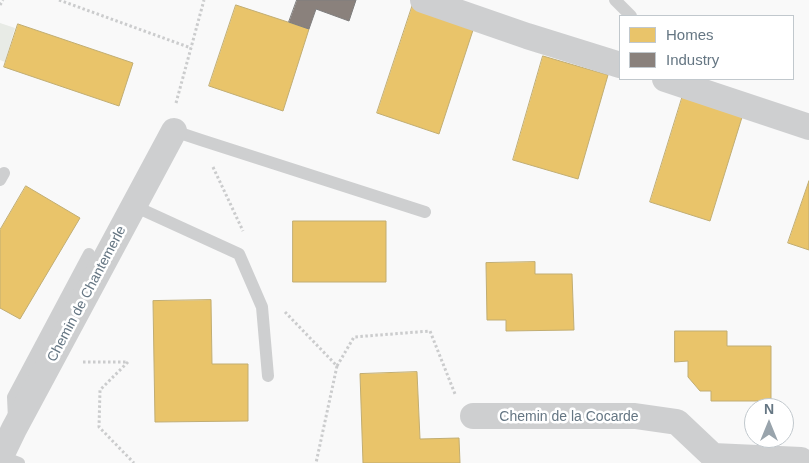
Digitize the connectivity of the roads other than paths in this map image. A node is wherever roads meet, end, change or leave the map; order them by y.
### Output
1 (423, 0) edge
2 (615, 0) edge
3 (631, 15) edge
4 (619, 65) edge
5 (670, 80) edge
6 (809, 127) edge
7 (174, 131) joint
8 (134, 206) junction
9 (425, 212) dead end
10 (89, 254) dead end
11 (268, 376) dead end
12 (473, 416) road end
13 (14, 429) junction
14 (803, 454) edge
15 (7, 459) edge

1 - 4 street
2 - 3 lane
5 - 6 street
7 - 8 street, Chemin de Chantemerle
7 - 9 lane
8 - 11 lane
8 - 13 street, Chemin de Chantemerle
10 - 13 lane
12 - 14 street, Chemin de la Cocarde
13 - 15 street, Chemin de Chantemerle

